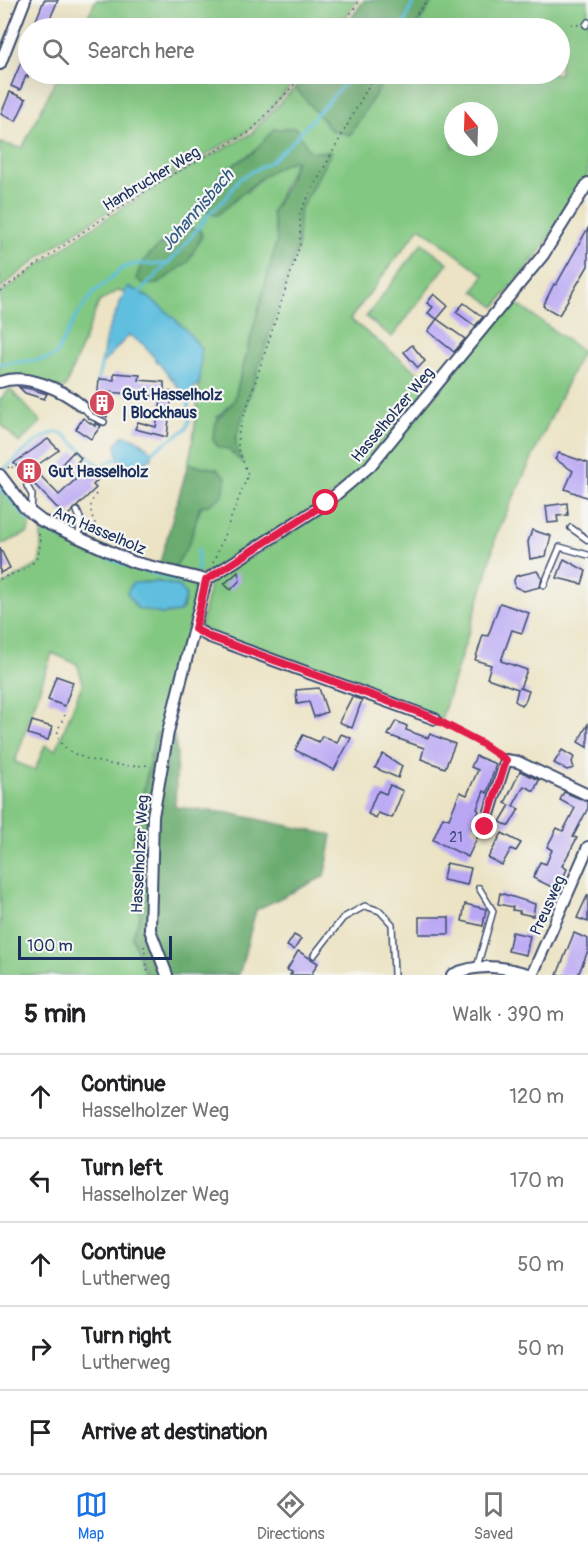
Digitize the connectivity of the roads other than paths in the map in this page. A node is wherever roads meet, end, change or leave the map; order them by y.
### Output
1 (25, 0) edge
2 (0, 64) edge
3 (588, 183) edge
4 (0, 382) edge
5 (82, 406) joint
6 (104, 423) dead end
7 (0, 475) edge
8 (27, 486) dead end
9 (77, 511) dead end
10 (31, 513) junction
11 (571, 528) dead end
12 (79, 539) junction
13 (588, 540) edge
14 (588, 555) edge
15 (209, 578) junction
16 (544, 585) dead end
17 (195, 629) junction
18 (435, 719) road end
19 (588, 795) edge
20 (485, 827) dead end
21 (588, 847) edge
22 (479, 888) dead end
23 (314, 955) dead end
24 (477, 967) junction
25 (167, 975) edge
26 (394, 975) edge
27 (452, 975) edge
28 (531, 975) edge

1 - 2 street
3 - 15 street, Hasselholzer Weg
4 - 5 street
5 - 6 lane
7 - 10 street, Am Hasselholz
8 - 10 lane
9 - 12 lane
10 - 12 street, Am Hasselholz
11 - 13 lane
12 - 15 street, Am Hasselholz
14 - 16 lane
15 - 17 street, Hasselholzer Weg
17 - 18 street
17 - 25 street, Hasselholzer Weg
19 - 20 street
21 - 28 street, Preusweg
22 - 24 lane
23 - 26 lane
24 - 27 street
24 - 28 street

